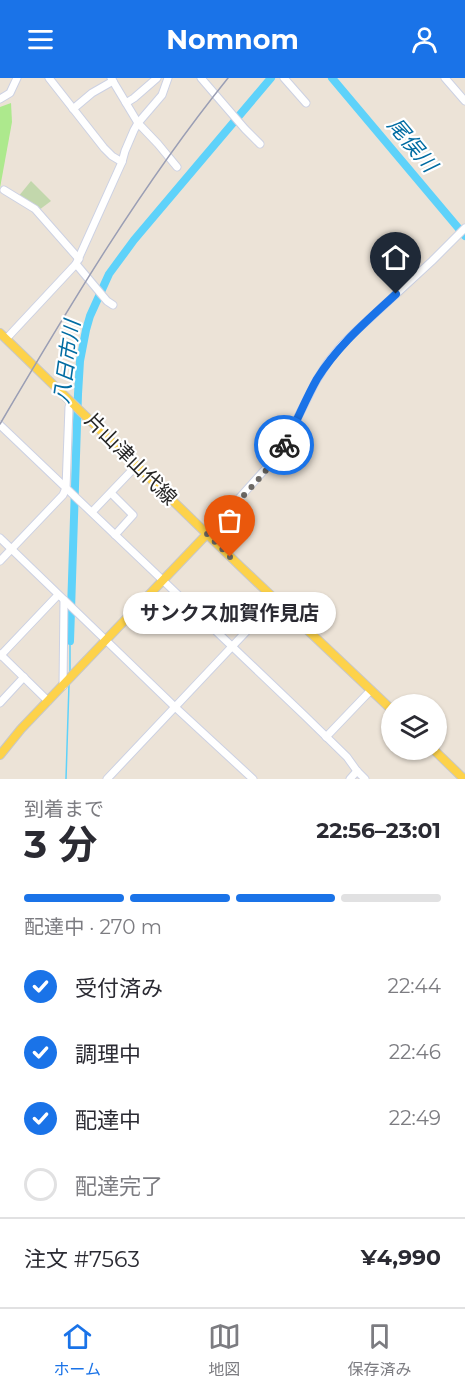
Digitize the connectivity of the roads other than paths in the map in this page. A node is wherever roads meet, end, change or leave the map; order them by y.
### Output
1 (17, 78) edge
2 (49, 78) edge
3 (158, 78) edge
4 (168, 78) edge
5 (201, 78) edge
6 (284, 78) edge
7 (445, 78) edge
8 (112, 80) edge
9 (165, 86) junction
10 (0, 99) edge
11 (465, 101) edge
12 (126, 103) junction
13 (306, 103) dead end
14 (73, 109) junction
15 (138, 123) junction
16 (260, 144) dead end
17 (122, 162) junction
18 (177, 167) dead end
19 (4, 190) dead end
20 (465, 228) edge
21 (77, 262) junction
22 (110, 303) dead end
23 (3, 336) edge
24 (71, 405) junction
25 (0, 425) edge
26 (136, 466) junction
27 (67, 489) junction
28 (111, 493) junction
29 (92, 512) junction
30 (207, 534) junction
31 (115, 535) junction
32 (0, 538) edge
33 (12, 549) junction
34 (0, 561) edge
35 (163, 580) junction
36 (63, 599) junction
37 (276, 600) junction
38 (107, 640) junction
39 (232, 647) junction
40 (0, 655) edge
41 (24, 677) junction
42 (64, 685) junction
43 (371, 690) junction
44 (381, 700) edge
45 (48, 701) junction
46 (0, 703) edge
47 (175, 707) junction
48 (326, 737) junction
49 (0, 755) edge
50 (443, 760) edge
51 (357, 771) junction
52 (458, 777) edge
53 (106, 779) edge
54 (253, 779) edge
55 (350, 779) edge
56 (365, 779) edge

1 - 10 street
2 - 14 street
3 - 9 street
3 - 12 street
4 - 9 street
5 - 16 street
6 - 13 street
7 - 11 street
8 - 12 street
8 - 14 street
9 - 15 street
12 - 15 street
14 - 17 street
15 - 17 street
15 - 18 street
17 - 21 street
19 - 21 street
20 - 30 street
21 - 22 street
21 - 23 street
23 - 24 main road, 片山津山代線
24 - 26 main road, 片山津山代線
24 - 27 street
25 - 27 street
26 - 28 street
26 - 30 main road, 片山津山代線
27 - 29 street
27 - 33 street
28 - 29 street
28 - 31 street
29 - 31 street
30 - 35 main road
30 - 37 main road, 片山津山代線
31 - 35 street
32 - 33 street
33 - 34 street
33 - 36 street
35 - 38 main road
35 - 39 street
36 - 38 street
36 - 40 street
36 - 42 street
37 - 39 street
37 - 43 main road, 片山津山代線
38 - 42 main road
38 - 47 street
39 - 47 street
39 - 48 street
40 - 41 street
41 - 45 street
41 - 46 street
42 - 45 main road
43 - 44 main road, 片山津山代線
43 - 48 street
45 - 49 main road
47 - 53 street
47 - 54 street
48 - 51 street
50 - 52 main road
51 - 55 street
51 - 56 street

